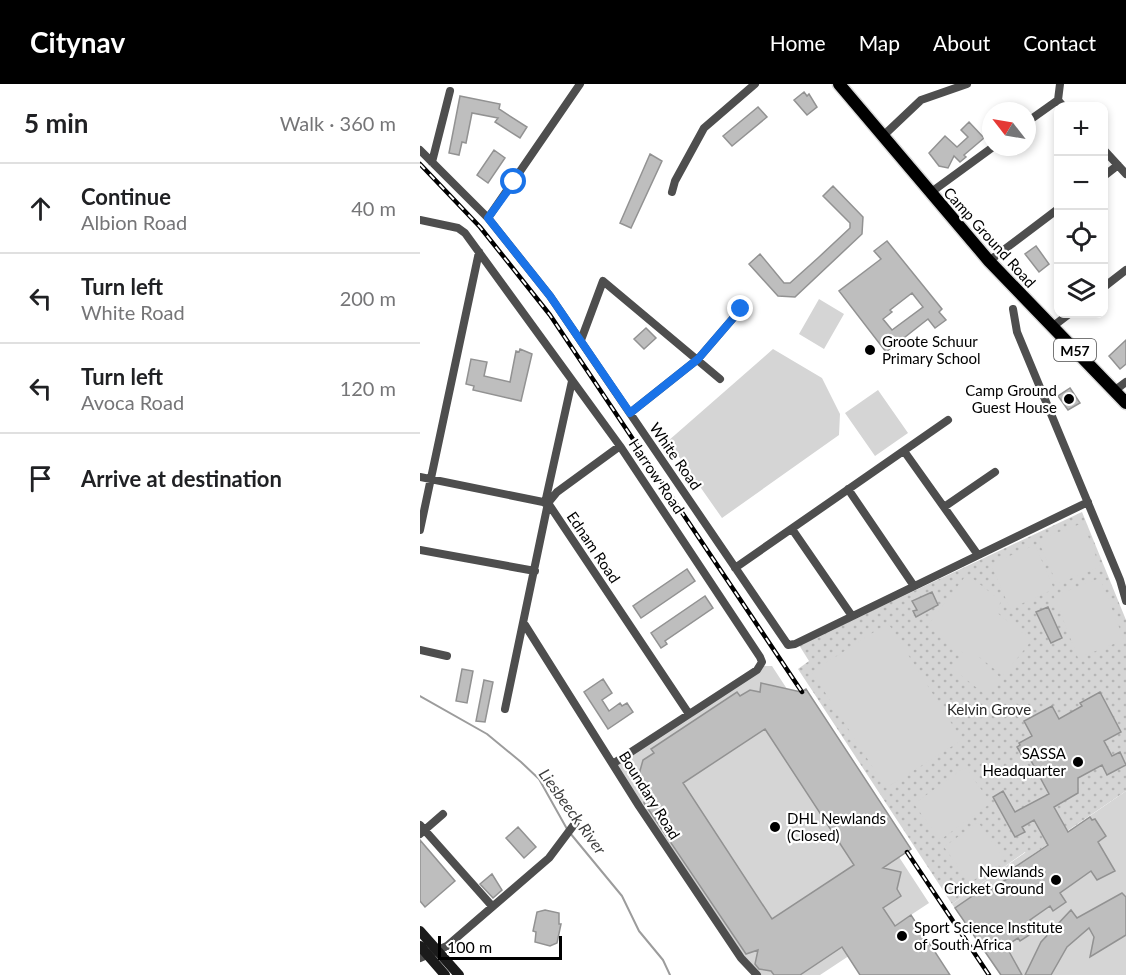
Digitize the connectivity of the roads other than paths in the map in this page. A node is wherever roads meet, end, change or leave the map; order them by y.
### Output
1 (580, 84) edge
2 (755, 84) edge
3 (839, 84) edge
4 (967, 84) edge
5 (1060, 84) edge
6 (956, 86) edge
7 (450, 91) dead end
8 (1060, 102) edge
9 (1054, 106) edge
10 (1036, 117) edge
11 (883, 136) junction
12 (420, 150) edge
13 (1108, 154) edge
14 (982, 155) edge
15 (432, 162) junction
16 (1118, 165) junction
17 (1108, 173) edge
18 (1126, 174) edge
19 (672, 192) dead end
20 (930, 193) junction
21 (1058, 210) edge
22 (488, 218) junction
23 (420, 220) edge
24 (479, 252) junction
25 (989, 261) junction
26 (1126, 270) edge
27 (1108, 284) edge
28 (741, 309) dead end
29 (1012, 309) dead end
30 (1064, 318) edge
31 (1052, 327) junction
32 (581, 340) junction
33 (698, 359) junction
34 (720, 379) dead end
35 (572, 381) junction
36 (1126, 382) edge
37 (1114, 391) junction
38 (1126, 403) edge
39 (630, 413) junction
40 (948, 420) dead end
41 (620, 446) junction
42 (904, 451) junction
43 (995, 472) dead end
44 (420, 477) edge
45 (430, 479) junction
46 (848, 489) junction
47 (1088, 502) junction
48 (547, 503) junction
49 (944, 507) junction
50 (792, 529) junction
51 (420, 530) edge
52 (420, 550) edge
53 (978, 555) junction
54 (735, 568) junction
55 (535, 571) junction
56 (1120, 580) junction
57 (914, 586) junction
58 (1126, 588) edge
59 (1126, 601) edge
60 (852, 616) junction
61 (525, 625) junction
62 (420, 650) edge
63 (447, 656) dead end
64 (505, 709) dead end
65 (689, 714) junction
66 (614, 763) junction
67 (443, 814) dead end
68 (576, 822) dead end
69 (421, 830) edge
70 (492, 906) junction
71 (420, 931) edge
72 (420, 946) edge
73 (429, 955) edge
74 (445, 975) edge
75 (459, 975) edge
76 (757, 975) edge

1 - 22 street
2 - 19 street
3 - 11 main road, Camp Ground Road / M57
4 - 6 street
5 - 8 street
6 - 11 street
7 - 15 street
9 - 10 street
11 - 20 main road, Camp Ground Road / M57
12 - 15 street, White Road
13 - 16 street
14 - 20 street
15 - 22 street, White Road
16 - 17 street
16 - 18 street
20 - 25 main road, Camp Ground Road / M57
21 - 25 street
22 - 32 street, White Road
23 - 24 street, Harrow Road
24 - 35 street, Harrow Road
24 - 45 street
25 - 31 main road, Camp Ground Road / M57
26 - 27 street
28 - 33 street
29 - 47 street
30 - 31 street
31 - 37 main road, Camp Ground Road / M57
32 - 33 street
32 - 39 street, White Road
33 - 34 street
33 - 39 street
35 - 41 street, Harrow Road
35 - 48 street
36 - 37 street
37 - 38 main road, Camp Ground Road / M57
39 - 54 street, White Road
40 - 42 street
41 - 48 street
41 - 65 street, Harrow Road
42 - 46 street
42 - 49 street
43 - 49 street
44 - 45 street
45 - 48 street
45 - 51 street
46 - 50 street
46 - 57 street
47 - 53 street
47 - 56 street
48 - 55 street
48 - 65 street, Ednam Road
49 - 53 street
50 - 54 street
50 - 60 street
52 - 55 street
53 - 57 street
54 - 60 street, White Road
55 - 61 street
56 - 58 street
56 - 59 street
57 - 60 street
61 - 64 street
61 - 66 street, Boundary Road
62 - 63 street
65 - 66 street
66 - 76 street, Boundary Road
67 - 69 street
68 - 70 street
69 - 70 street
70 - 73 street
71 - 73 main road
72 - 73 main road
73 - 74 main road
73 - 75 main road

